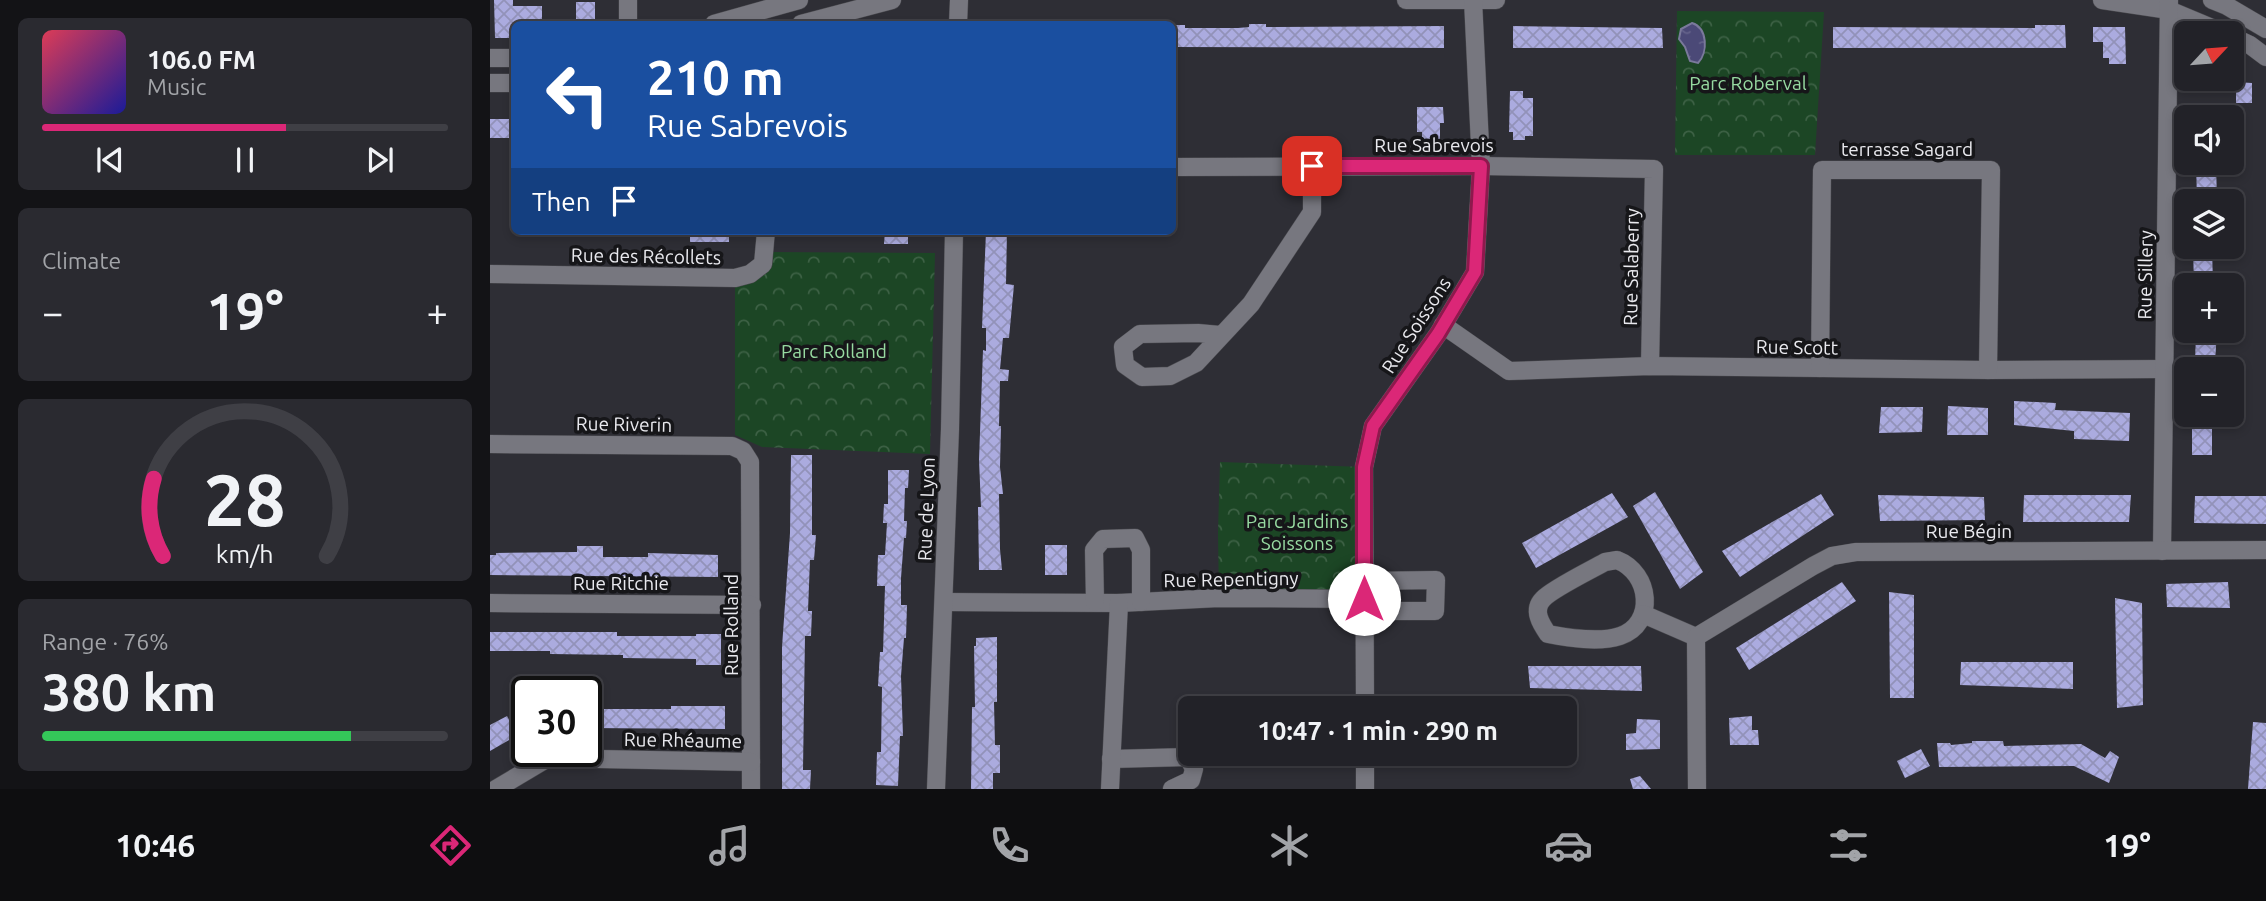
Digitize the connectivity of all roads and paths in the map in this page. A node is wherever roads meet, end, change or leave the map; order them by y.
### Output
1 (628, 0) edge
2 (892, 0) edge
3 (959, 0) edge
4 (1406, 0) edge
5 (1474, 0) edge
6 (1496, 0) edge
7 (2102, 0) edge
8 (2212, 0) edge
9 (788, 1) edge
10 (2169, 5) edge
11 (628, 21) edge
12 (724, 21) edge
13 (773, 21) edge
14 (812, 21) edge
15 (958, 21) edge
16 (2200, 21) edge
17 (2266, 29) edge
18 (2244, 42) edge
19 (2266, 57) edge
20 (490, 58) edge
21 (511, 58) edge
22 (490, 83) edge
23 (511, 83) edge
24 (1312, 166) junction
25 (1481, 166) junction
26 (1176, 167) edge
27 (1654, 169) joint
28 (766, 235) edge
29 (954, 235) edge
30 (490, 274) edge
31 (1443, 325) junction
32 (1220, 335) junction
33 (1650, 366) junction
34 (1820, 368) junction
35 (2165, 369) junction
36 (1988, 370) junction
37 (490, 444) edge
38 (751, 462) joint
39 (2266, 550) edge
40 (2162, 551) junction
41 (1364, 597) junction
42 (944, 602) junction
43 (1095, 602) junction
44 (1141, 602) junction
45 (490, 603) edge
46 (1119, 603) junction
47 (752, 605) junction
48 (1643, 614) junction
49 (1696, 637) junction
50 (1365, 696) edge
51 (1111, 760) junction
52 (751, 762) junction
53 (1365, 766) edge
54 (496, 789) edge
55 (751, 789) edge
56 (936, 789) edge
57 (1110, 789) edge
58 (1172, 789) edge
59 (1365, 789) edge
60 (1697, 789) edge

1 - 11 street
2 - 14 street
3 - 15 street
4 - 5 street
5 - 6 street
5 - 25 street, Rue Soissons
7 - 10 street
8 - 17 street
9 - 12 street
9 - 13 street
10 - 16 street
10 - 35 street, Rue Sillery
18 - 19 street
20 - 21 street
22 - 23 street
24 - 25 street, Rue Sabrevois
24 - 26 street, Rue Sabrevois
24 - 32 street
25 - 27 street, Rue Sabrevois
25 - 31 street, Rue Soissons
27 - 33 street, Rue Salaberry
28 - 30 street, Rue des Récollets
29 - 42 street, Rue de Lyon
31 - 33 street, Rue Scott
31 - 41 street, Rue Soissons
32 - 32 street
33 - 34 street, Rue Scott
34 - 36 street, Rue Scott
34 - 36 street, terrasse Sagard
35 - 36 street, Rue Scott
35 - 40 street, Rue Sillery
37 - 38 street, Rue Riverin
38 - 47 street, Rue Rolland
39 - 40 street, Rue Bégin
40 - 49 street, Rue Bégin
41 - 44 street, Rue Repentigny
41 - 50 street, Rue Soissons
42 - 43 street, Rue Repentigny
42 - 56 street, Rue de Lyon
43 - 44 street, Rue Repentigny
43 - 46 street, Rue Repentigny
44 - 46 street, Rue Repentigny
45 - 47 street, Rue Ritchie
46 - 51 street
47 - 52 street, Rue Rolland
48 - 48 street
48 - 49 street
49 - 60 street
51 - 57 street
51 - 58 street
52 - 54 street, Rue Rhéaume
52 - 55 street, Rue Rolland
53 - 59 street

